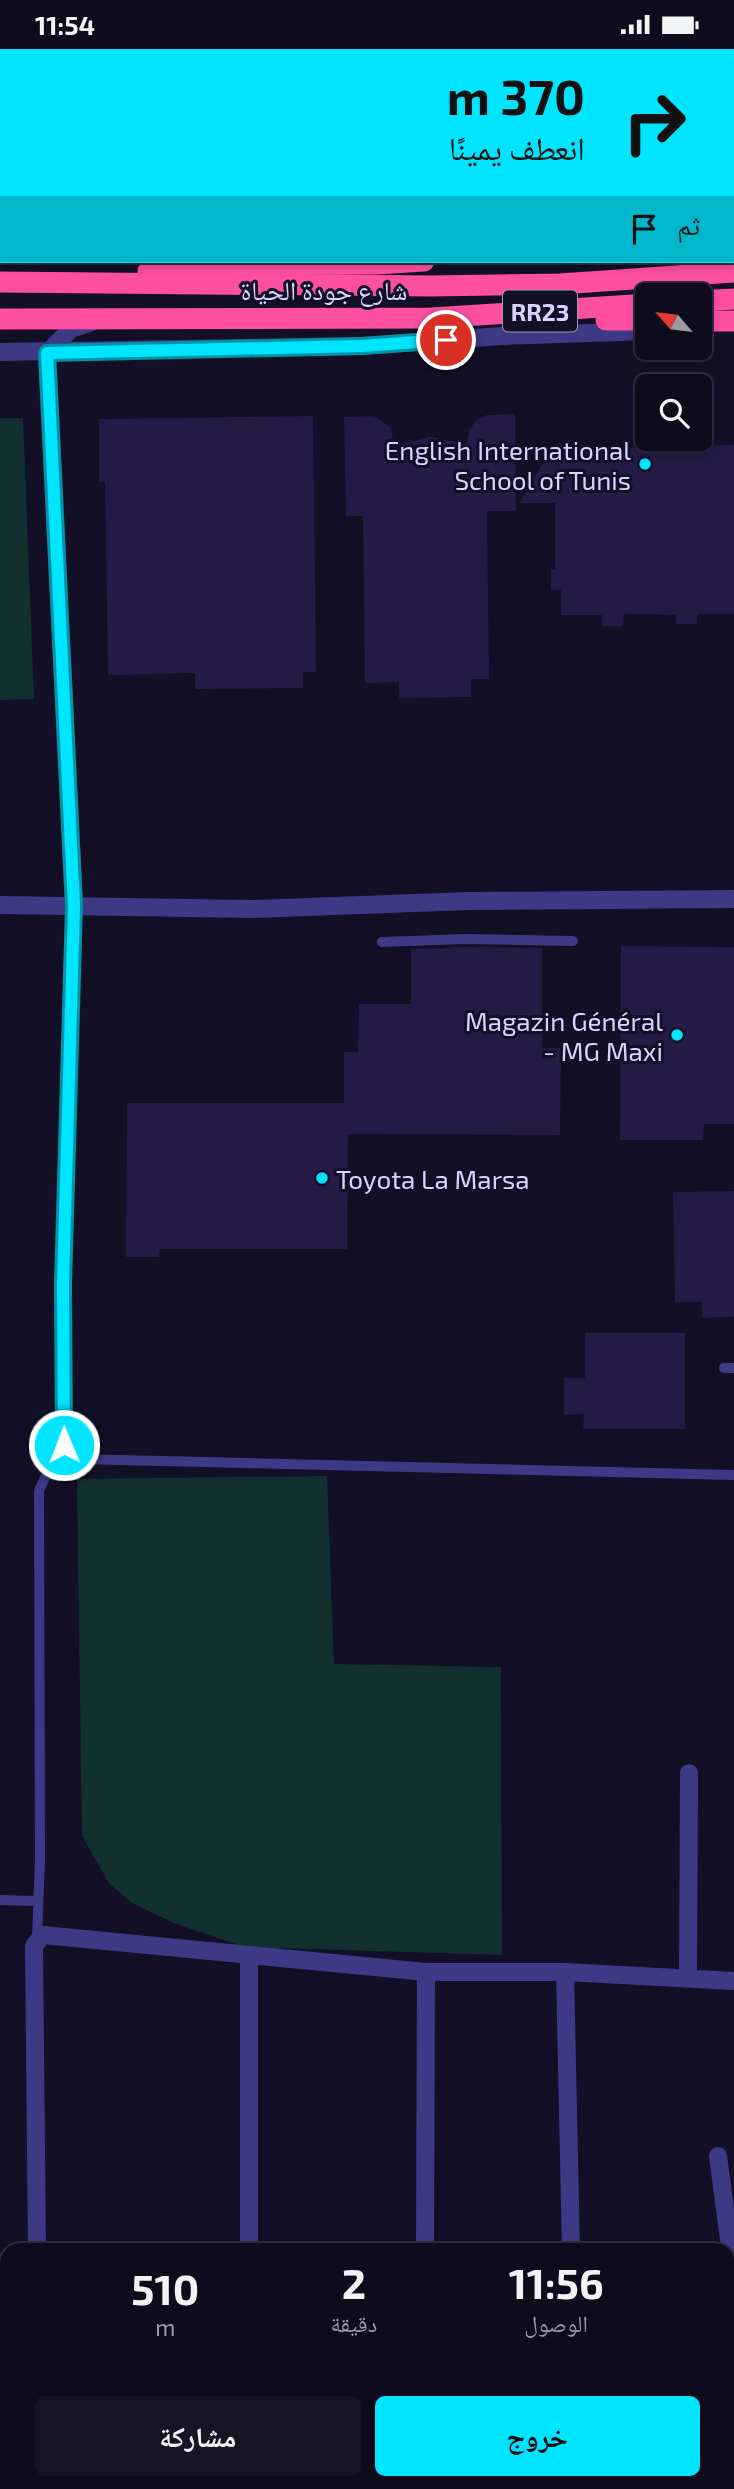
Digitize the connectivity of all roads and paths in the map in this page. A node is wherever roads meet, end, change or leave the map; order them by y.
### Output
1 (392, 263) edge
2 (734, 272) edge
3 (0, 282) edge
4 (95, 282) junction
5 (734, 299) edge
6 (712, 300) edge
7 (635, 305) edge
8 (104, 317) junction
9 (432, 318) junction
10 (0, 319) edge
11 (635, 320) edge
12 (712, 322) edge
13 (734, 323) edge
14 (712, 326) edge
15 (635, 331) edge
16 (0, 352) edge
17 (47, 353) junction
18 (734, 899) edge
19 (0, 905) edge
20 (74, 906) junction
21 (573, 941) dead end
22 (382, 942) dead end
23 (68, 1454) junction
24 (734, 1475) edge
25 (689, 1773) dead end
26 (0, 1900) edge
27 (38, 1901) junction
28 (37, 1939) junction
29 (249, 1957) junction
30 (426, 1972) junction
31 (565, 1972) junction
32 (688, 1977) junction
33 (734, 1981) edge
34 (718, 2156) dead end
35 (37, 2243) edge
36 (249, 2243) edge
37 (425, 2243) edge
38 (571, 2243) edge
39 (730, 2243) edge

1 - 4 highway
2 - 4 highway, شارع جودة الحياة / RR23
3 - 4 highway, شارع جودة الحياة / RR23
5 - 6 highway
7 - 9 highway, شارع جودة الحياة / RR23
8 - 9 highway, شارع جودة الحياة / RR23
8 - 10 highway, شارع جودة الحياة / RR23
8 - 17 street
9 - 11 highway
12 - 13 highway
13 - 14 street
15 - 17 street
16 - 17 street
17 - 20 street
18 - 20 street
19 - 20 street
20 - 23 lane
21 - 22 lane
23 - 24 lane
23 - 27 lane
25 - 32 street
26 - 27 lane
27 - 28 lane
28 - 29 street
28 - 35 street
29 - 30 street
29 - 36 street
30 - 31 street
30 - 37 street
31 - 32 street
31 - 38 street
32 - 33 street
34 - 39 street

